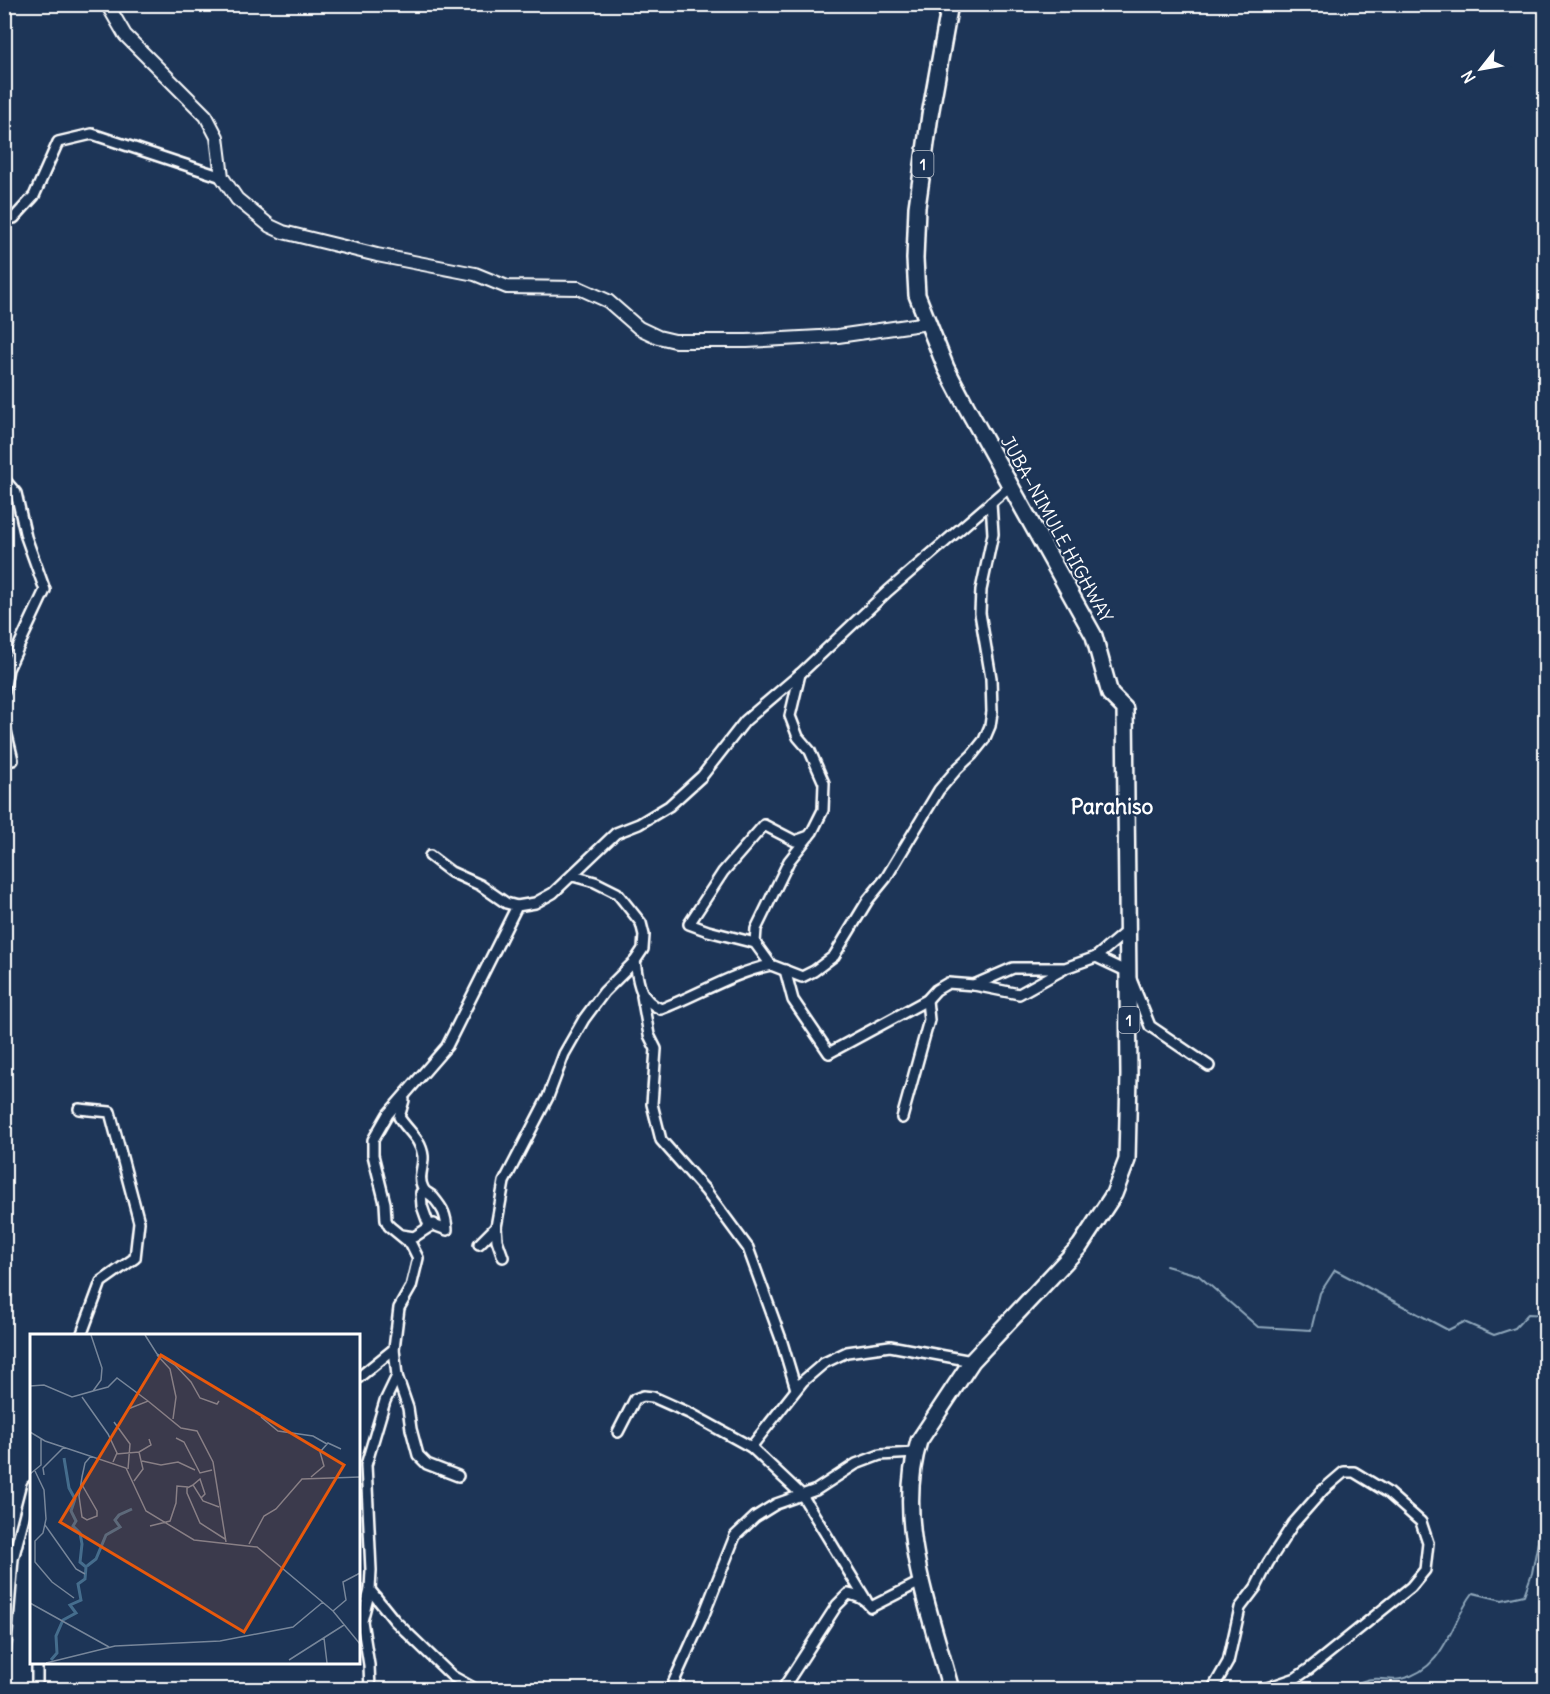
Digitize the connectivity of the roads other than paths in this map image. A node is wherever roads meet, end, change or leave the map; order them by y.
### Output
1 (107, 4) edge
2 (950, 4) edge
3 (222, 177) junction
4 (4, 216) edge
5 (928, 323) junction
6 (4, 479) edge
7 (1010, 486) junction
8 (991, 502) junction
9 (800, 674) junction
10 (4, 692) edge
11 (4, 723) edge
12 (13, 760) dead end
13 (809, 836) junction
14 (430, 856) dead end
15 (573, 876) junction
16 (517, 906) junction
17 (1128, 930) junction
18 (755, 943) junction
19 (1096, 957) junction
20 (635, 961) junction
21 (771, 965) junction
22 (1065, 968) junction
23 (785, 970) junction
24 (1128, 972) junction
25 (974, 985) junction
26 (642, 996) junction
27 (927, 1000) junction
28 (1209, 1066) dead end
29 (406, 1094) junction
30 (79, 1109) dead end
31 (902, 1118) dead end
32 (424, 1192) junction
33 (434, 1224) junction
34 (496, 1227) junction
35 (401, 1235) junction
36 (479, 1244) dead end
37 (503, 1257) dead end
38 (81, 1334) edge
39 (394, 1349) junction
40 (972, 1361) junction
41 (360, 1376) edge
42 (397, 1376) junction
43 (796, 1389) junction
44 (618, 1432) dead end
45 (751, 1447) junction
46 (915, 1453) junction
47 (458, 1476) dead end
48 (30, 1494) edge
49 (802, 1495) junction
50 (922, 1581) junction
51 (370, 1590) junction
52 (866, 1600) junction
53 (37, 1664) edge
54 (4, 1670) edge
55 (4, 1684) edge
56 (6, 1689) edge
57 (37, 1689) edge
58 (370, 1689) edge
59 (477, 1689) edge
60 (670, 1689) edge
61 (782, 1689) edge
62 (951, 1689) edge
63 (1212, 1689) edge
64 (1261, 1689) edge

1 - 3 street
2 - 5 main road, 1
3 - 4 street
3 - 5 street
5 - 7 main road, JUBA–NIMULE HIGHWAY / 1
6 - 10 street
7 - 8 street
7 - 17 main road, JUBA–NIMULE HIGHWAY / 1
8 - 9 street
8 - 23 street
9 - 13 street
9 - 15 street
11 - 12 street
13 - 18 street
13 - 18 street
14 - 16 street
15 - 16 street
15 - 20 street
16 - 29 street
17 - 19 street
17 - 24 main road, JUBA–NIMULE HIGHWAY / 1
18 - 21 street
19 - 22 street
19 - 24 street
20 - 26 street
20 - 34 street
21 - 23 street
21 - 26 street
22 - 25 street
22 - 25 street
23 - 27 street
24 - 28 street
24 - 40 main road, JUBA–NIMULE HIGHWAY / 1
25 - 27 street
26 - 43 street
27 - 31 street
29 - 32 street
29 - 35 street
30 - 38 street
32 - 33 street
32 - 33 street
33 - 35 street
34 - 36 street
34 - 37 street
35 - 39 street
39 - 41 street
39 - 42 street
40 - 43 street
40 - 46 main road, JUBA–NIMULE HIGHWAY / 1
42 - 47 street
42 - 51 street
43 - 45 street
44 - 45 street
45 - 49 street
46 - 49 street
46 - 50 main road, JUBA–NIMULE HIGHWAY / 1
48 - 54 street
49 - 52 street
49 - 60 street
50 - 52 street
50 - 62 main road, JUBA–NIMULE HIGHWAY / 1
51 - 58 street
51 - 59 street
52 - 61 street
53 - 57 street
55 - 56 street
63 - 64 street

